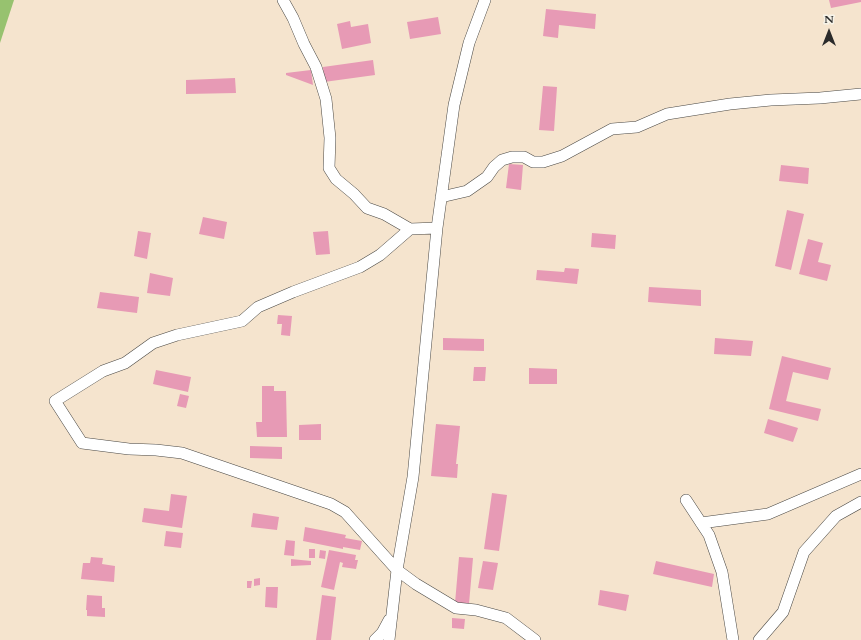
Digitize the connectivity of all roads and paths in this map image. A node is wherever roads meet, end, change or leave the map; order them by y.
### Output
1 (282, 0) edge
2 (485, 0) edge
3 (861, 94) edge
4 (441, 197) junction
5 (438, 228) junction
6 (410, 229) junction
7 (861, 474) edge
8 (686, 500) dead end
9 (861, 502) edge
10 (701, 523) junction
11 (397, 570) junction
12 (392, 616) junction
13 (375, 640) edge
14 (389, 640) edge
15 (535, 640) edge
16 (733, 640) edge
17 (759, 640) edge

1 - 6 street
2 - 4 street
3 - 4 street
4 - 5 street
5 - 6 street
5 - 11 street
6 - 11 street
7 - 10 street
8 - 10 street
9 - 17 street
10 - 16 street
11 - 12 street
11 - 15 street
12 - 13 street
12 - 14 street

